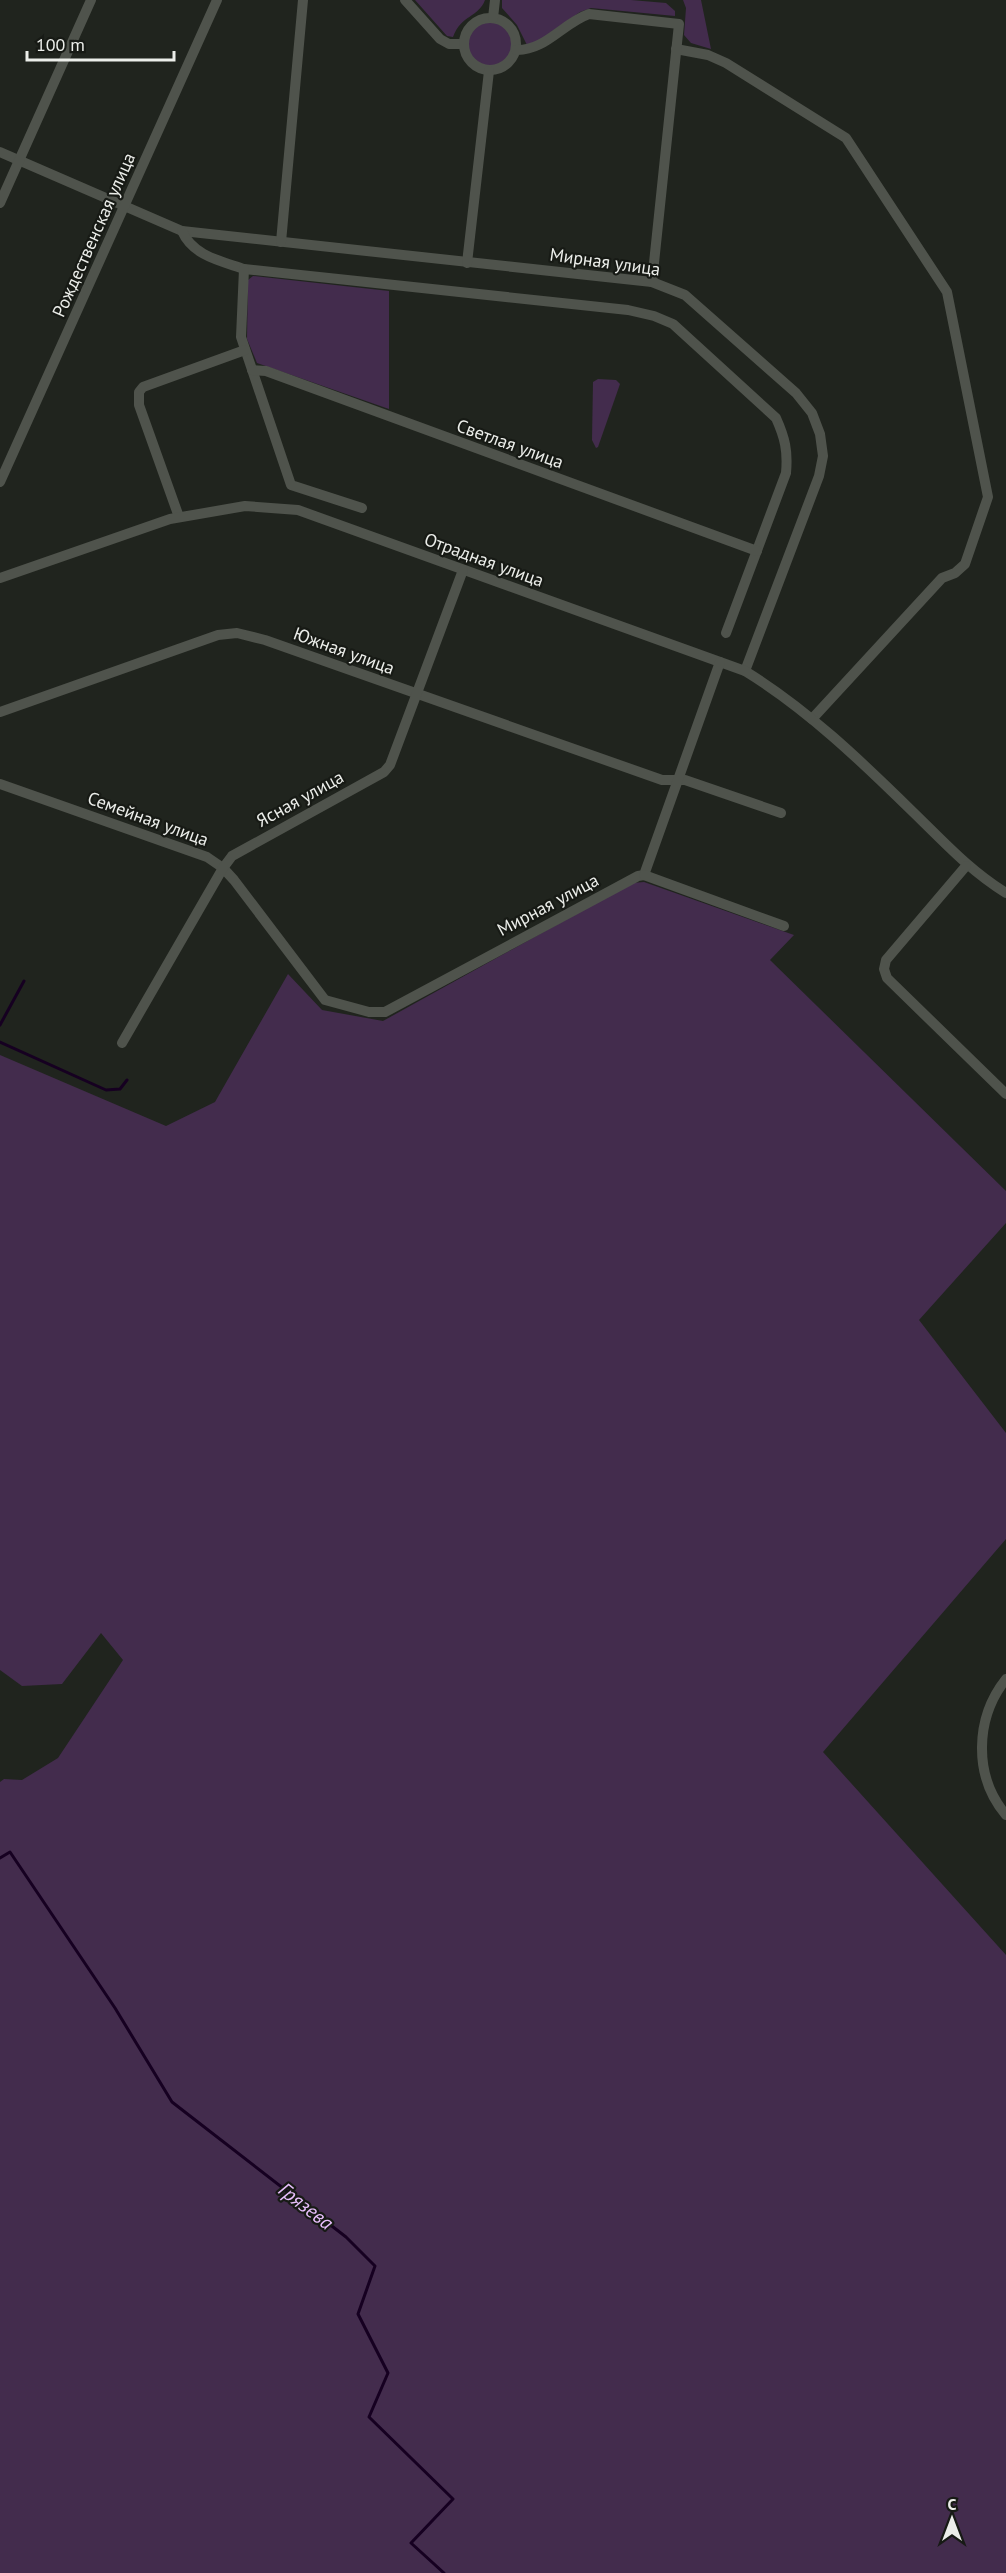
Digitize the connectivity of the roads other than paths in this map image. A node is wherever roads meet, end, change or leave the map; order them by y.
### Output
1 (91, 0) edge
2 (217, 0) edge
3 (303, 0) edge
4 (405, 0) edge
5 (495, 0) edge
6 (493, 18) junction
7 (464, 44) junction
8 (676, 49) junction
9 (516, 50) junction
10 (489, 70) junction
11 (0, 152) edge
12 (18, 161) junction
13 (0, 203) edge
14 (125, 207) junction
15 (182, 231) junction
16 (281, 242) junction
17 (467, 263) junction
18 (244, 269) junction
19 (652, 282) junction
20 (245, 350) junction
21 (252, 370) junction
22 (0, 482) edge
23 (362, 508) dead end
24 (179, 517) junction
25 (757, 551) junction
26 (463, 570) junction
27 (0, 579) edge
28 (726, 633) dead end
29 (720, 662) junction
30 (745, 671) junction
31 (416, 694) junction
32 (0, 712) edge
33 (812, 719) junction
34 (676, 782) junction
35 (0, 784) edge
36 (781, 813) dead end
37 (966, 866) junction
38 (223, 868) junction
39 (644, 874) junction
40 (1006, 893) edge
41 (784, 926) dead end
42 (284, 946) joint
43 (122, 1043) dead end
44 (1006, 1094) edge
45 (1006, 1679) edge
46 (1006, 1815) edge

1 - 12 street
2 - 14 street, Рождественская улица
3 - 16 street
4 - 7 street
5 - 6 street
6 - 7 street
6 - 9 street
7 - 10 street
8 - 9 street
8 - 19 street
8 - 33 street
9 - 10 street
10 - 17 street
11 - 12 street, Мирная улица
12 - 13 street
12 - 14 street, Мирная улица
14 - 15 street, Мирная улица
14 - 22 street, Рождественская улица
15 - 16 street, Мирная улица
15 - 18 street, Мирная улица
16 - 17 street, Мирная улица
17 - 19 street, Мирная улица
18 - 20 street
18 - 25 street, Мирная улица
19 - 30 street, Мирная улица
20 - 21 street
20 - 24 street
21 - 23 street
21 - 25 street, Светлая улица
24 - 26 street, Отрадная улица
24 - 27 street, Отрадная улица
25 - 28 street, Мирная улица
26 - 29 street, Отрадная улица
26 - 31 street, Ясная улица
29 - 30 street, Отрадная улица
29 - 34 street
30 - 33 street, Отрадная улица
31 - 32 street, Южная улица
31 - 34 street, Южная улица
31 - 38 street, Ясная улица
33 - 37 street, Отрадная улица
34 - 36 street, Южная улица
34 - 39 street
35 - 38 street, Семейная улица
37 - 40 street, Отрадная улица
37 - 44 street
38 - 42 street, Семейная улица
38 - 43 street, Ясная улица
39 - 41 street
39 - 42 street, Мирная улица
45 - 46 street

